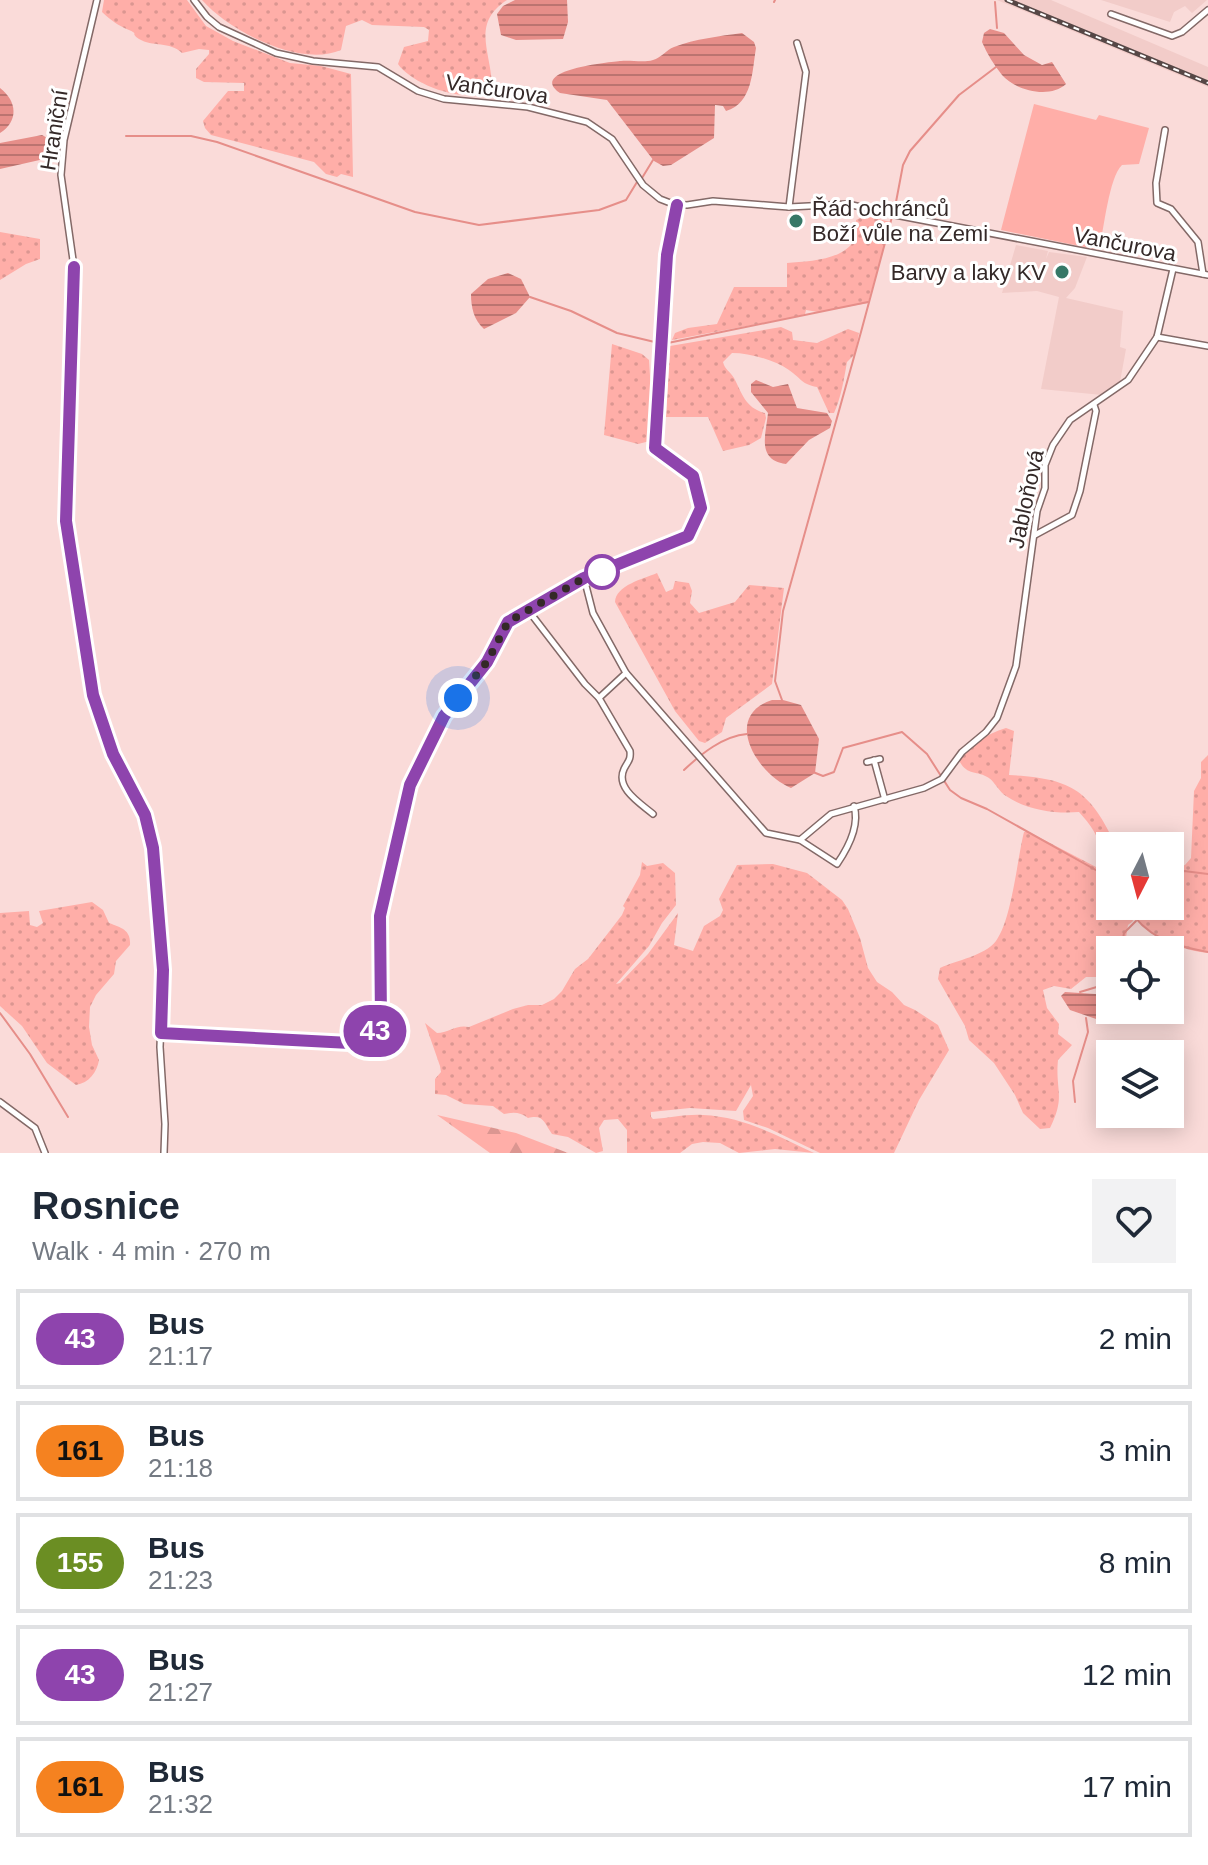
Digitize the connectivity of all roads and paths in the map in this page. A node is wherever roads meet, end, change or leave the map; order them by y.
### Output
1 (97, 0) edge
2 (194, 0) edge
3 (1208, 10) edge
4 (1111, 14) dead end
5 (797, 43) dead end
6 (1165, 130) dead end
7 (677, 205) junction
8 (789, 207) junction
9 (1173, 269) junction
10 (1205, 275) edge
11 (1157, 337) junction
12 (1208, 346) edge
13 (1094, 405) junction
14 (1034, 535) junction
15 (584, 578) junction
16 (528, 610) junction
17 (626, 673) junction
18 (599, 698) junction
19 (874, 760) dead end
20 (885, 800) junction
21 (854, 806) junction
22 (653, 814) dead end
23 (800, 840) junction
24 (161, 1033) junction
25 (0, 1102) edge
26 (45, 1153) edge
27 (164, 1153) edge

1 - 24 street, Hraniční
2 - 7 street, Vančurova
3 - 4 street
5 - 8 street
6 - 10 street
7 - 8 street, Vančurova
7 - 15 street
8 - 9 street, Vančurova
9 - 10 street, Vančurova
9 - 11 street, Jabloňová
11 - 12 street
11 - 13 street, Jabloňová
13 - 14 street, Jabloňová
13 - 14 street
14 - 20 street, Jabloňová
15 - 16 street
15 - 17 street
16 - 18 street
16 - 24 street
17 - 18 street
17 - 23 street
18 - 22 street
19 - 20 street
20 - 21 street, Jabloňová
21 - 23 street, Jabloňová
21 - 23 street
24 - 27 street, Hraniční
25 - 26 street

